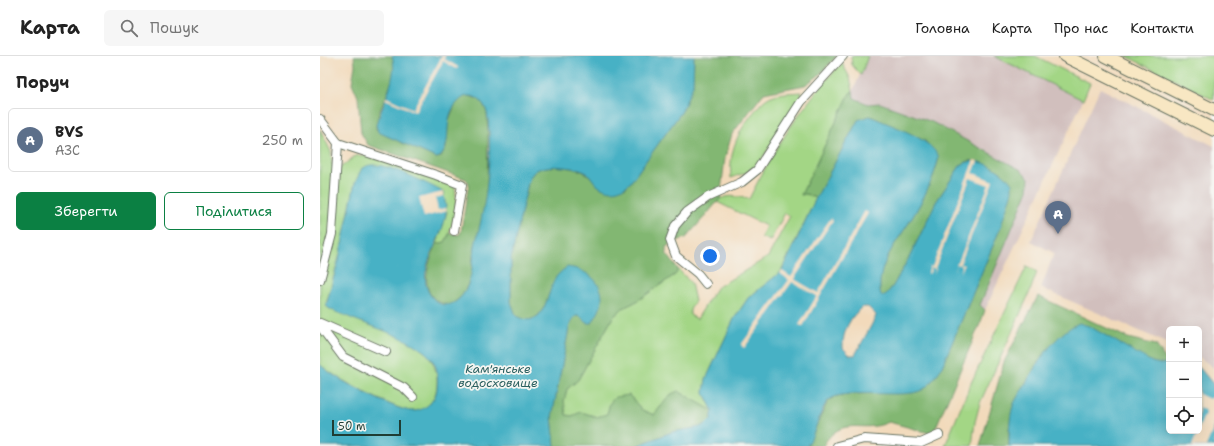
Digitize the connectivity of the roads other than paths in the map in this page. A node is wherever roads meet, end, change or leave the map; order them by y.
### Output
1 (843, 56) edge
2 (1065, 56) edge
3 (1106, 56) edge
4 (1214, 110) edge
5 (320, 119) edge
6 (1214, 130) edge
7 (338, 143) junction
8 (454, 231) dead end
9 (320, 280) edge
10 (706, 284) dead end
11 (320, 325) edge
12 (386, 352) dead end
13 (413, 397) dead end
14 (939, 436) dead end
15 (837, 446) edge

1 - 10 street
2 - 6 street
3 - 4 street
5 - 7 street
7 - 8 street
7 - 9 street
11 - 12 street
11 - 13 street
14 - 15 street

